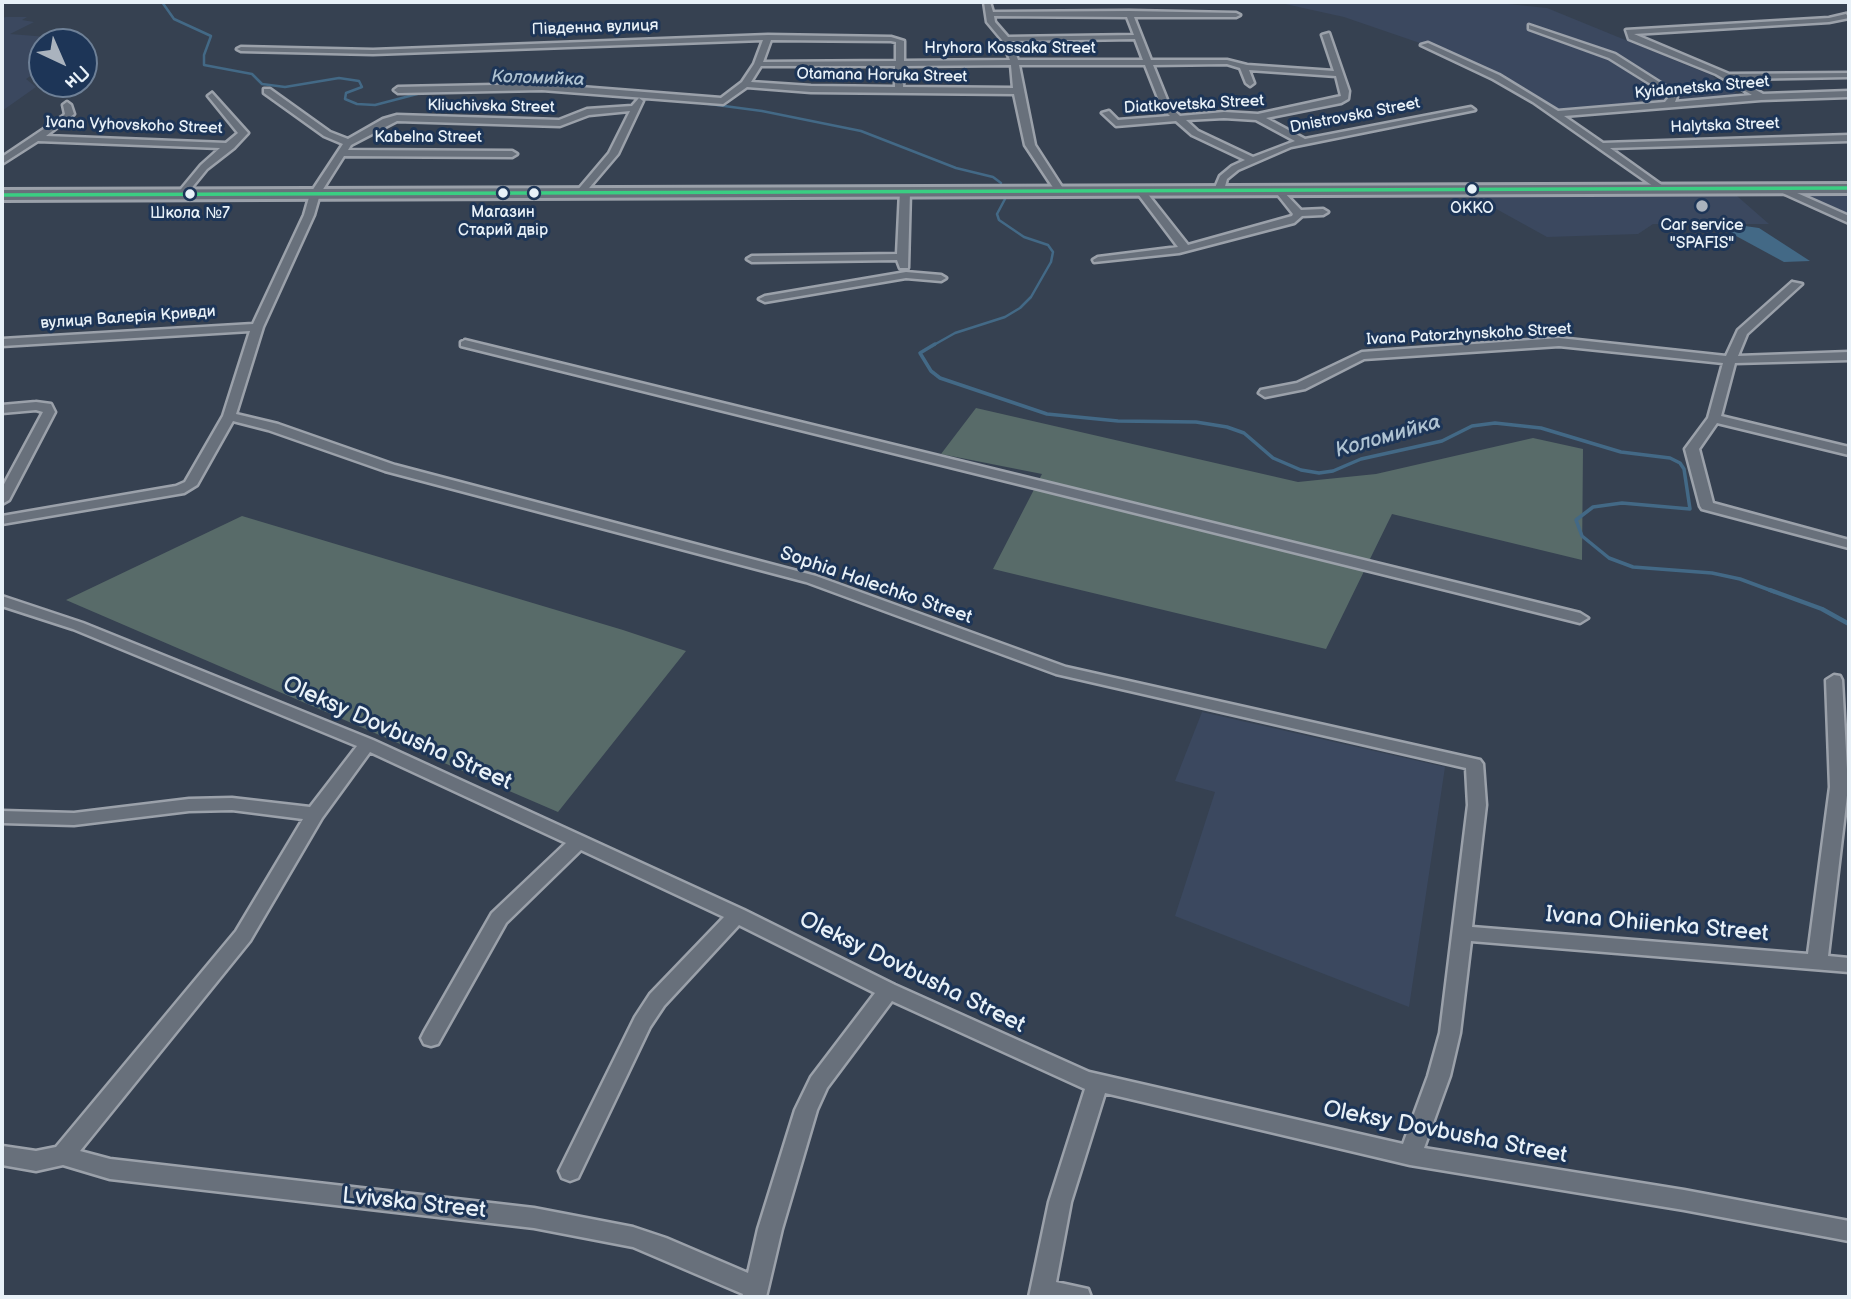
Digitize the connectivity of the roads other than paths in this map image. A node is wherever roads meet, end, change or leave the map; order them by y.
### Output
1 (987, 2) edge
2 (1129, 13) junction
3 (990, 14) junction
4 (1236, 15) dead end
5 (1846, 16) dead end
6 (1532, 27) dead end
7 (1326, 35) dead end
8 (768, 37) junction
9 (1138, 37) junction
10 (1006, 39) junction
11 (1425, 45) dead end
12 (241, 49) dead end
13 (1148, 62) junction
14 (901, 63) junction
15 (1015, 63) junction
16 (758, 64) junction
17 (1245, 67) junction
18 (1339, 74) junction
19 (1849, 75) edge
20 (1726, 77) junction
21 (1250, 83) dead end
22 (745, 85) junction
23 (398, 90) dead end
24 (267, 91) dead end
25 (899, 91) junction
26 (1018, 91) junction
27 (1849, 94) edge
28 (212, 96) dead end
29 (1761, 97) junction
30 (640, 100) junction
31 (67, 105) dead end
32 (1667, 105) junction
33 (1471, 110) dead end
34 (1106, 113) dead end
35 (1557, 114) junction
36 (1175, 117) junction
37 (1258, 117) junction
38 (36, 138) junction
39 (1849, 138) edge
40 (1302, 141) junction
41 (231, 146) junction
42 (1602, 146) junction
43 (346, 148) junction
44 (512, 154) dead end
45 (1252, 160) junction
46 (2, 161) edge
47 (1660, 188) junction
48 (1779, 188) junction
49 (1849, 188) edge
50 (1059, 190) junction
51 (1140, 190) junction
52 (1219, 190) junction
53 (1279, 190) junction
54 (905, 191) junction
55 (581, 192) junction
56 (182, 194) junction
57 (315, 194) junction
58 (2, 195) edge
59 (1323, 212) dead end
60 (1299, 213) junction
61 (1849, 220) edge
62 (1184, 247) junction
63 (902, 257) junction
64 (752, 259) dead end
65 (1098, 260) dead end
66 (906, 275) junction
67 (941, 278) dead end
68 (1796, 284) dead end
69 (765, 299) dead end
70 (257, 327) junction
71 (2, 342) edge
72 (465, 344) dead end
73 (1849, 356) edge
74 (1730, 360) junction
75 (1265, 393) dead end
76 (2, 409) edge
77 (229, 416) junction
78 (1714, 418) junction
79 (1849, 451) edge
80 (2, 499) edge
81 (2, 520) edge
82 (1849, 544) edge
83 (2, 601) edge
84 (1580, 618) dead end
85 (1834, 680) dead end
86 (367, 744) junction
87 (315, 814) junction
88 (2, 817) edge
89 (578, 842) junction
90 (737, 915) junction
91 (1460, 933) junction
92 (1817, 963) junction
93 (1849, 965) edge
94 (888, 991) junction
95 (431, 1038) dead end
96 (1097, 1084) junction
97 (63, 1155) junction
98 (1410, 1155) junction
99 (2, 1156) edge
100 (570, 1171) dead end
101 (1849, 1231) edge
102 (755, 1293) edge
103 (1041, 1294) edge
104 (1079, 1297) edge

1 - 3 street
2 - 3 street
2 - 4 street
2 - 9 street
3 - 10 street
5 - 20 street
6 - 32 street
7 - 18 street, Diatkovetska Street
8 - 12 street, Південна вулиця
8 - 14 street, Південна вулиця
8 - 16 street
9 - 10 street
9 - 13 street
10 - 15 street
11 - 35 street
13 - 15 street, Hryhora Kossaka Street
13 - 17 street, Hryhora Kossaka Street
13 - 36 street
14 - 15 street, Hryhora Kossaka Street
14 - 16 street, Hryhora Kossaka Street
14 - 25 street
15 - 26 street
16 - 22 street
17 - 18 street, Hryhora Kossaka Street
17 - 21 street
18 - 37 street, Diatkovetska Street
19 - 20 street
20 - 29 street
22 - 25 street, Otamana Horuka Street
22 - 30 street
23 - 30 street
24 - 43 street
25 - 26 street, Otamana Horuka Street
26 - 50 street
27 - 29 street, Kyidanetska Street
28 - 41 street
29 - 32 street, Kyidanetska Street
30 - 43 street, Kliuchivska Street
30 - 55 street
31 - 38 street
32 - 35 street, Kyidanetska Street
33 - 40 street, Dnistrovska Street
34 - 36 street, Diatkovetska Street
35 - 42 street
36 - 37 street, Diatkovetska Street
36 - 45 street
37 - 40 street
38 - 41 street, Ivana Vyhovskoho Street
38 - 46 street
39 - 42 street, Halytska Street
40 - 45 street, Dnistrovska Street
41 - 56 street
42 - 47 street
43 - 44 street, Kabelna Street
43 - 57 street
45 - 52 street, Dnistrovska Street
47 - 48 main road
47 - 53 main road
48 - 49 main road
48 - 61 street
50 - 51 main road
50 - 54 main road
51 - 52 main road
51 - 62 street
52 - 53 main road
53 - 60 street
54 - 55 main road
54 - 63 street
55 - 57 main road
56 - 57 main road
56 - 58 main road
57 - 70 street
59 - 60 street
60 - 62 street
62 - 65 street
63 - 64 street
63 - 66 street
66 - 67 street
66 - 69 street
68 - 74 street
70 - 71 street, вулиця Валерія Кривди
70 - 77 street
72 - 84 street
73 - 74 street, Ivana Patorzhynskoho Street
74 - 75 street, Ivana Patorzhynskoho Street
74 - 78 street
76 - 80 street
77 - 81 street
77 - 91 street, Sophia Halechko Street
78 - 79 street
78 - 82 street
83 - 86 street, Oleksy Dovbusha Street
85 - 92 street
86 - 87 street
86 - 89 street, Oleksy Dovbusha Street
87 - 88 street
87 - 97 street
89 - 90 street, Oleksy Dovbusha Street
89 - 95 street
90 - 94 street, Oleksy Dovbusha Street
90 - 100 street
91 - 92 street, Ivana Ohiienka Street
91 - 98 street
92 - 93 street, Ivana Ohiienka Street
94 - 96 street, Oleksy Dovbusha Street
94 - 102 street
96 - 98 street, Oleksy Dovbusha Street
96 - 103 street
97 - 99 street, Lvivska Street
97 - 102 street, Lvivska Street
98 - 101 street, Oleksy Dovbusha Street
103 - 104 street

